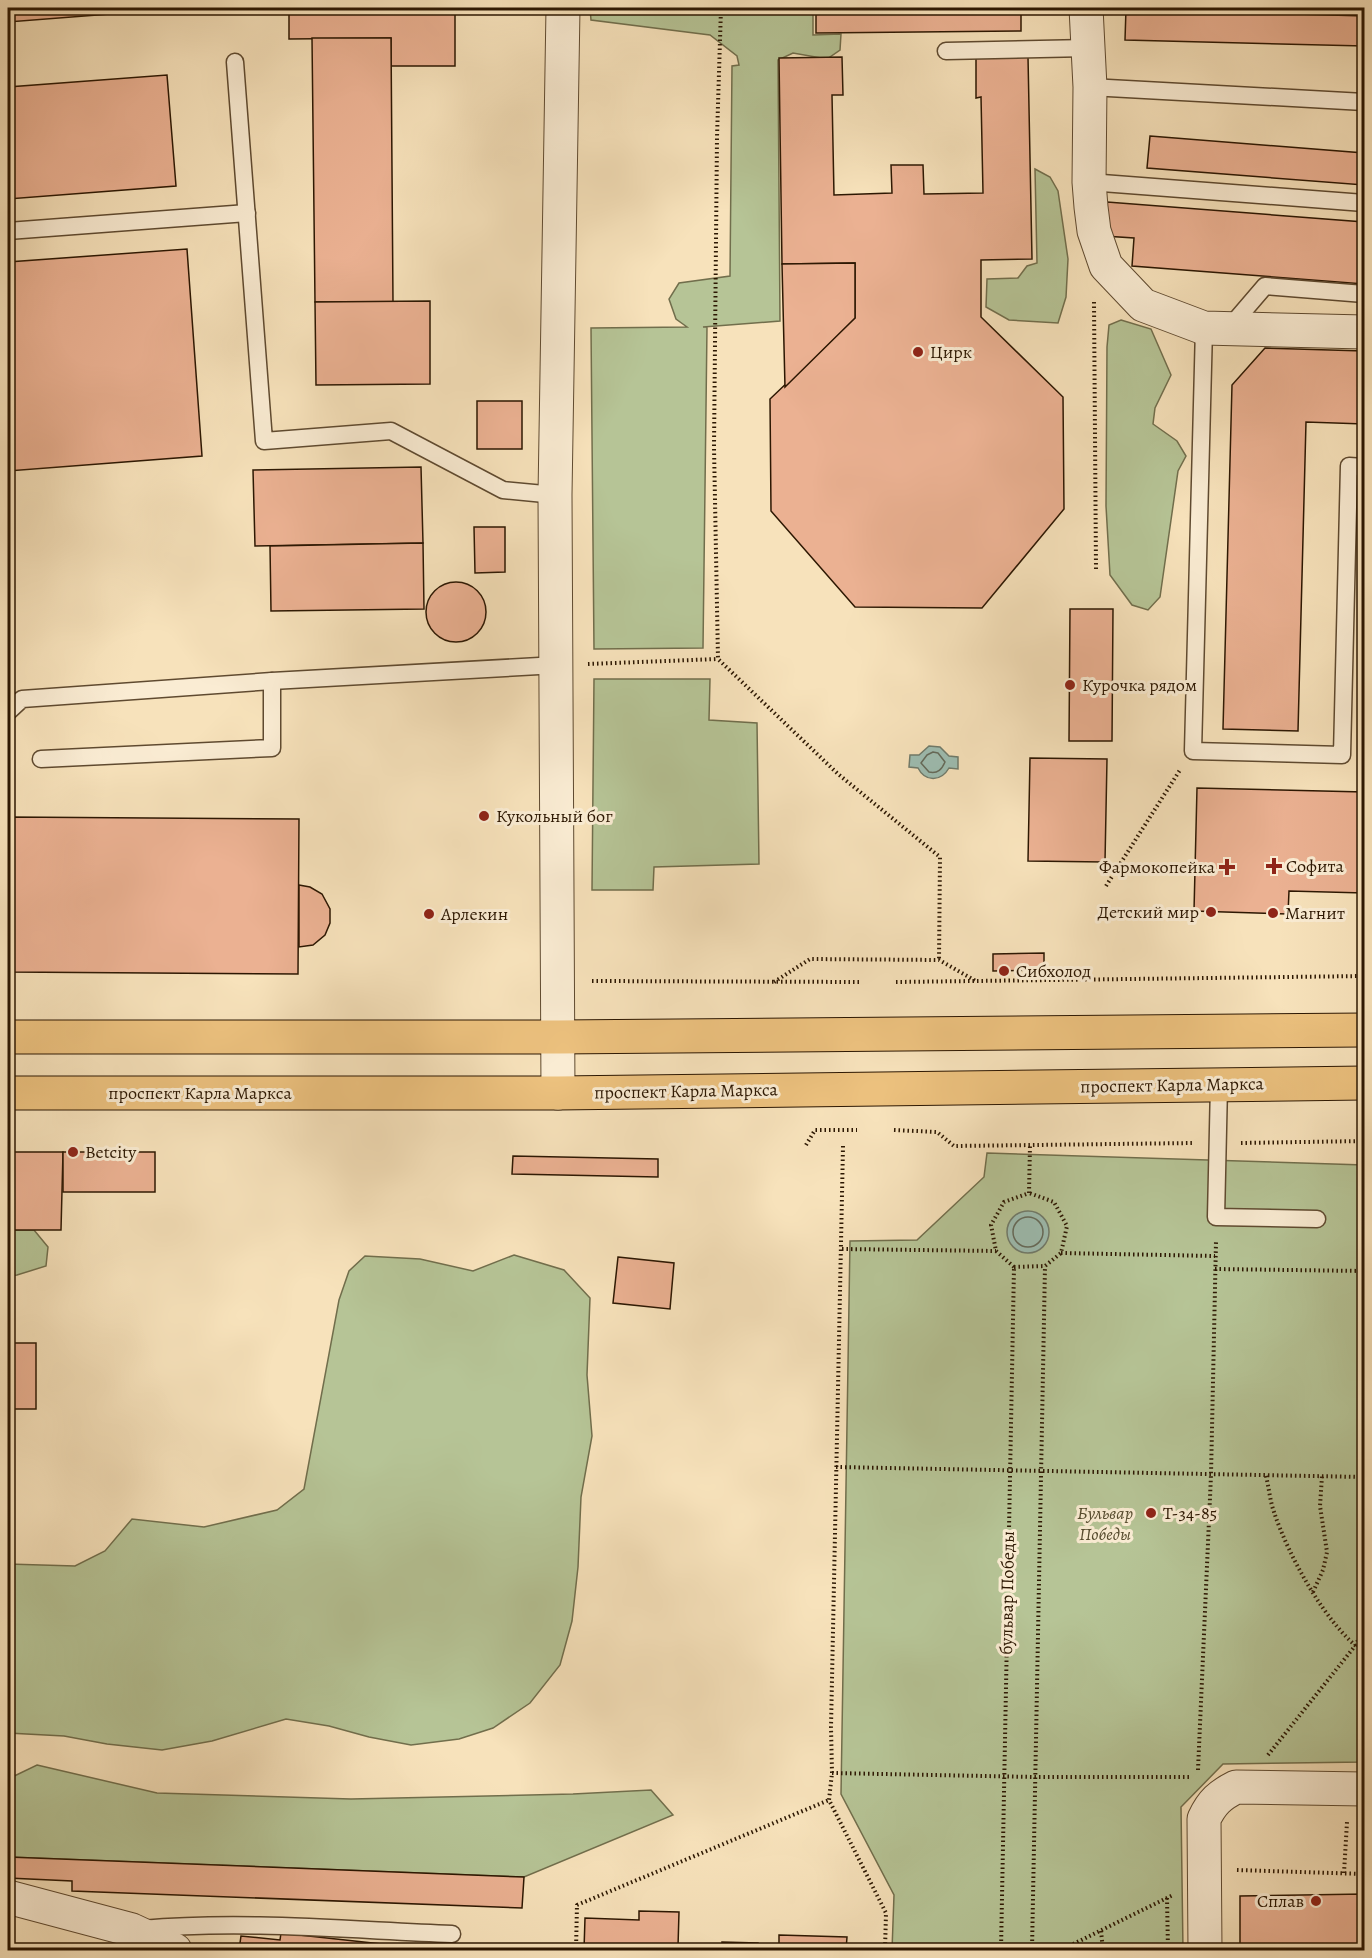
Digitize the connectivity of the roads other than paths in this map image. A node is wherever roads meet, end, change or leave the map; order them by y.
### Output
1 (563, 8) edge
2 (1086, 8) edge
3 (1088, 48) junction
4 (946, 51) dead end
5 (235, 62) dead end
6 (1090, 87) junction
7 (1365, 102) edge
8 (1089, 182) junction
9 (1365, 203) edge
10 (247, 213) junction
11 (8, 231) edge
12 (1365, 294) edge
13 (1216, 328) junction
14 (1365, 332) edge
15 (1365, 467) edge
16 (555, 495) junction
17 (557, 665) junction
18 (272, 681) junction
19 (8, 712) edge
20 (41, 759) dead end
21 (1365, 1030) edge
22 (558, 1037) junction
23 (8, 1038) edge
24 (1365, 1083) edge
25 (1219, 1085) junction
26 (8, 1093) edge
27 (558, 1093) junction
28 (1317, 1219) dead end
29 (1356, 1789) edge
30 (8, 1897) edge
31 (132, 1930) junction
32 (452, 1934) dead end
33 (175, 1950) edge
34 (1205, 1950) edge

1 - 16 street
2 - 3 street
3 - 4 lane
3 - 6 street
5 - 10 lane
6 - 7 lane
6 - 8 street
8 - 9 lane
8 - 13 street
10 - 11 lane
10 - 16 lane
12 - 13 lane
13 - 14 street
13 - 15 lane
16 - 17 street
17 - 18 lane
17 - 22 street
18 - 19 lane
18 - 20 lane
21 - 22 main road
22 - 23 main road
22 - 27 street
24 - 25 main road, проспект Карла Маркса
25 - 27 main road, проспект Карла Маркса
25 - 28 lane
26 - 27 main road, проспект Карла Маркса
29 - 34 street
30 - 31 street
31 - 32 lane
31 - 33 street

